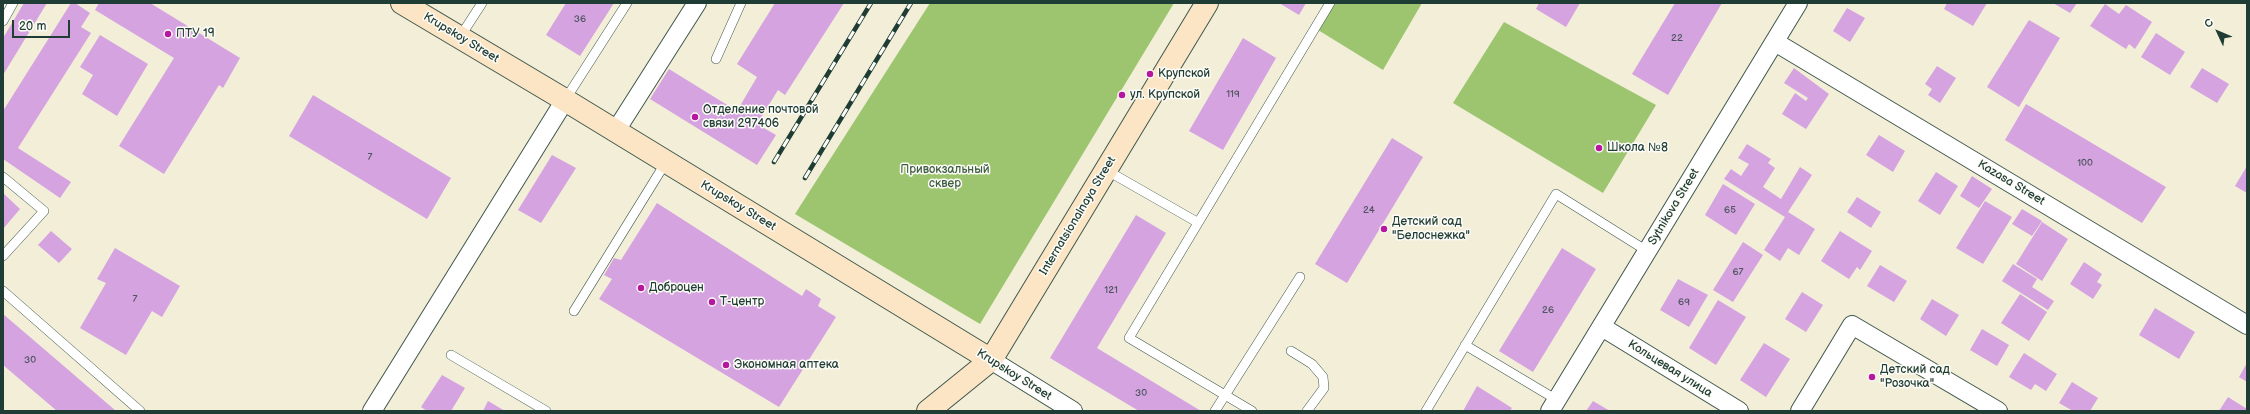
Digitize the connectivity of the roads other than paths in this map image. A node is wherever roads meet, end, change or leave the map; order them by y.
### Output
1 (13, 3) edge
2 (402, 3) edge
3 (482, 3) edge
4 (627, 3) edge
5 (697, 3) edge
6 (741, 3) edge
7 (1207, 3) edge
8 (1330, 3) edge
9 (1798, 3) edge
10 (3, 21) edge
11 (460, 37) junction
12 (1775, 42) junction
13 (716, 59) dead end
14 (565, 100) junction
15 (615, 132) junction
16 (666, 162) junction
17 (1106, 170) junction
18 (3, 177) edge
19 (1197, 222) junction
20 (1647, 251) junction
21 (3, 256) edge
22 (1300, 277) dead end
23 (3, 291) edge
24 (574, 311) dead end
25 (2247, 325) edge
26 (1602, 327) junction
27 (1465, 345) junction
28 (1291, 351) dead end
29 (451, 355) dead end
30 (991, 360) junction
31 (1225, 395) junction
32 (1554, 405) edge
33 (140, 411) edge
34 (372, 411) edge
35 (546, 411) edge
36 (928, 411) edge
37 (1073, 411) edge
38 (1215, 411) edge
39 (1252, 411) edge
40 (1307, 411) edge
41 (1426, 411) edge
42 (1739, 411) edge
43 (1800, 411) edge
44 (1998, 411) edge

1 - 10 lane
2 - 11 street, Krupskoy Street
3 - 11 lane
4 - 14 lane
5 - 15 street
6 - 13 lane
7 - 17 street, Internatsionalnaya Street
8 - 19 lane
9 - 12 street, Sytnikova Street
11 - 14 street, Krupskoy Street
12 - 20 street, Sytnikova Street
12 - 25 street, Kazasa Street
14 - 15 street, Krupskoy Street
14 - 34 street
15 - 16 street, Krupskoy Street
16 - 24 lane
16 - 30 street, Krupskoy Street
17 - 19 lane
17 - 30 street, Internatsionalnaya Street
18 - 21 lane
19 - 31 lane
20 - 26 street, Sytnikova Street
20 - 27 lane
22 - 31 lane
23 - 33 lane
26 - 32 street, Sytnikova Street
26 - 42 street, Кольцевая улица
27 - 32 lane
27 - 41 lane
28 - 40 lane
29 - 35 lane
30 - 36 street, Internatsionalnaya Street
30 - 37 street, Krupskoy Street
31 - 38 lane
31 - 39 lane
43 - 44 street

